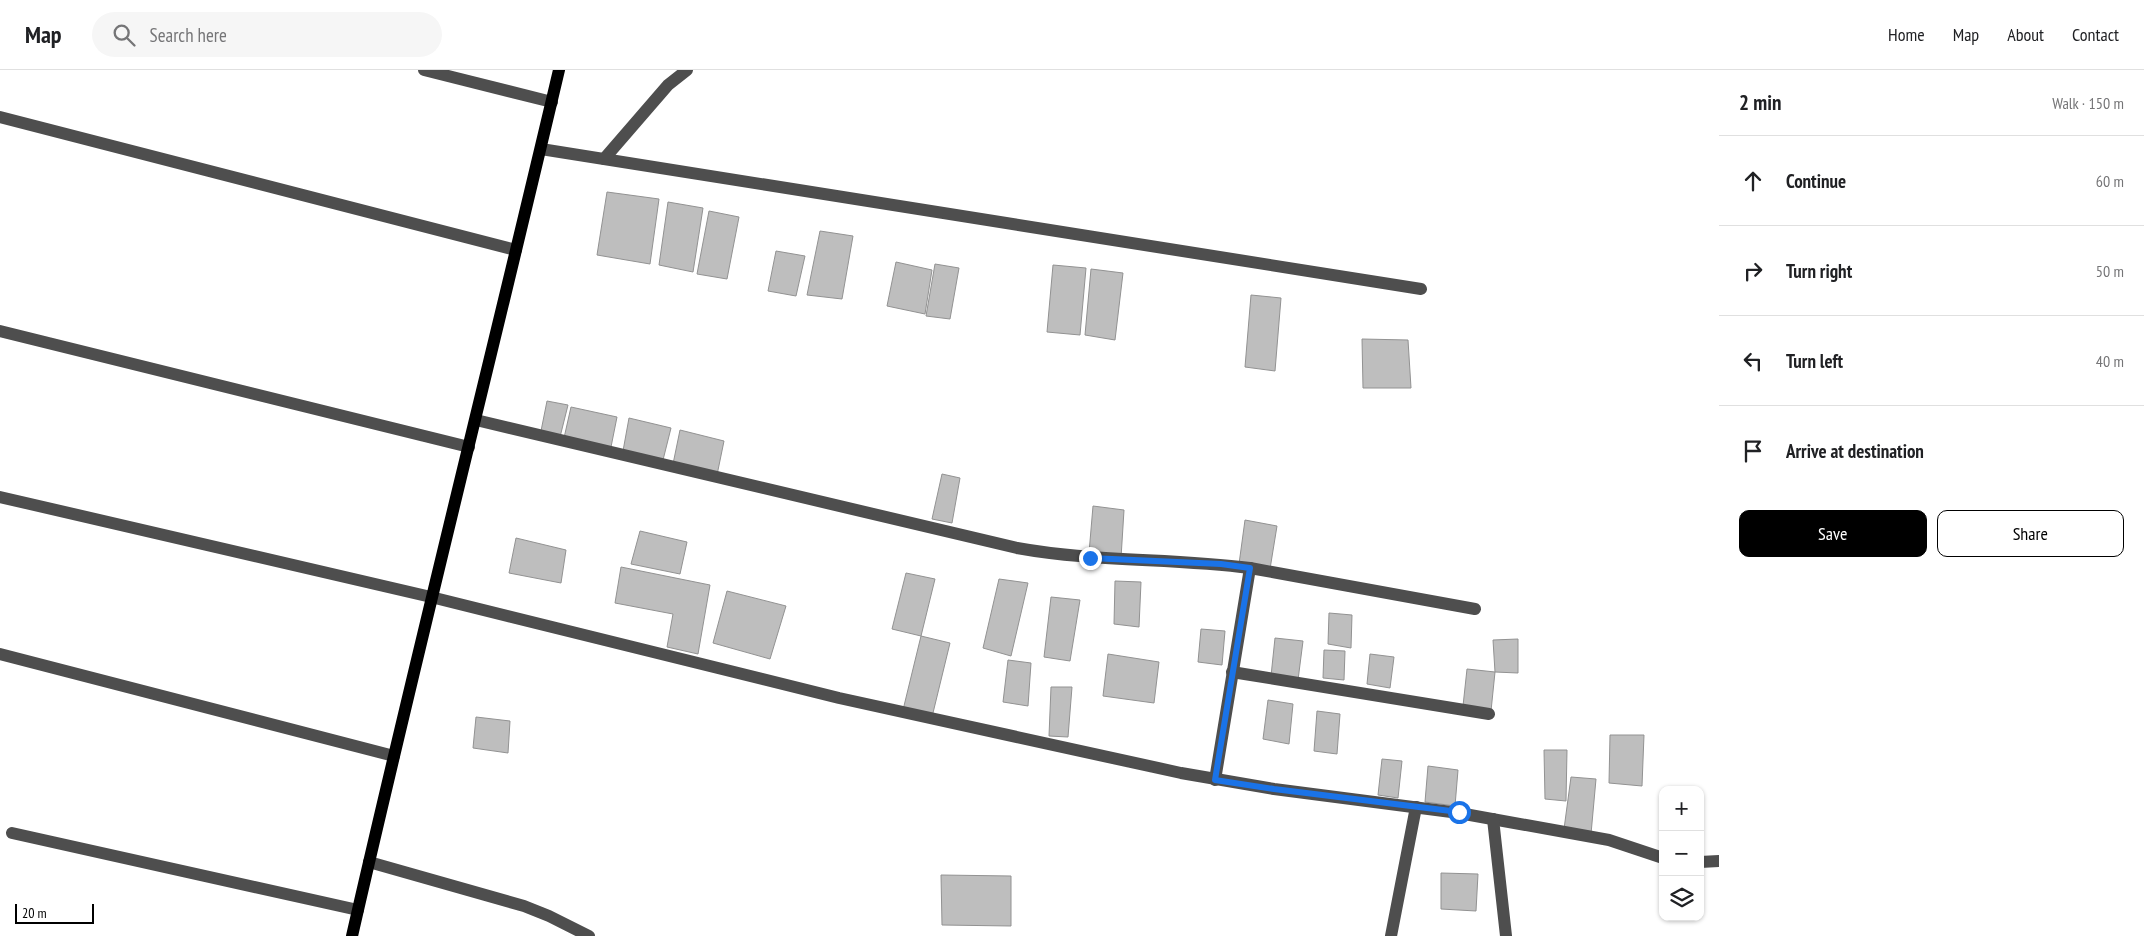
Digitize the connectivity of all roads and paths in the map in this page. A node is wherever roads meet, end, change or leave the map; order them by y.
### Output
1 (424, 70) edge
2 (560, 70) edge
3 (687, 70) edge
4 (552, 102) junction
5 (0, 117) edge
6 (541, 149) junction
7 (604, 159) junction
8 (516, 250) junction
9 (1421, 289) dead end
10 (0, 330) edge
11 (476, 420) junction
12 (469, 448) junction
13 (0, 497) edge
14 (1250, 568) junction
15 (431, 597) junction
16 (1475, 609) dead end
17 (0, 654) edge
18 (1232, 672) junction
19 (1489, 714) dead end
20 (394, 756) junction
21 (1215, 780) junction
22 (1416, 807) junction
23 (1493, 819) junction
24 (12, 833) dead end
25 (1659, 857) edge
26 (1719, 861) edge
27 (370, 862) junction
28 (1704, 862) edge
29 (358, 910) junction
30 (352, 936) edge
31 (589, 936) edge
32 (1391, 936) edge
33 (1506, 936) edge

1 - 4 street
2 - 4 main road
3 - 7 street
4 - 6 main road
5 - 8 street
6 - 7 street
6 - 8 main road
7 - 9 street
8 - 11 main road
10 - 12 street
11 - 12 main road
11 - 14 street
12 - 15 main road
13 - 15 street
14 - 16 street
14 - 18 street
15 - 20 main road
15 - 21 street
17 - 20 street
18 - 19 street
18 - 21 street
20 - 27 main road
21 - 22 street
22 - 23 street
22 - 32 street
23 - 25 street
23 - 33 street
24 - 29 street
26 - 28 street
27 - 29 main road
27 - 31 street
29 - 30 main road

